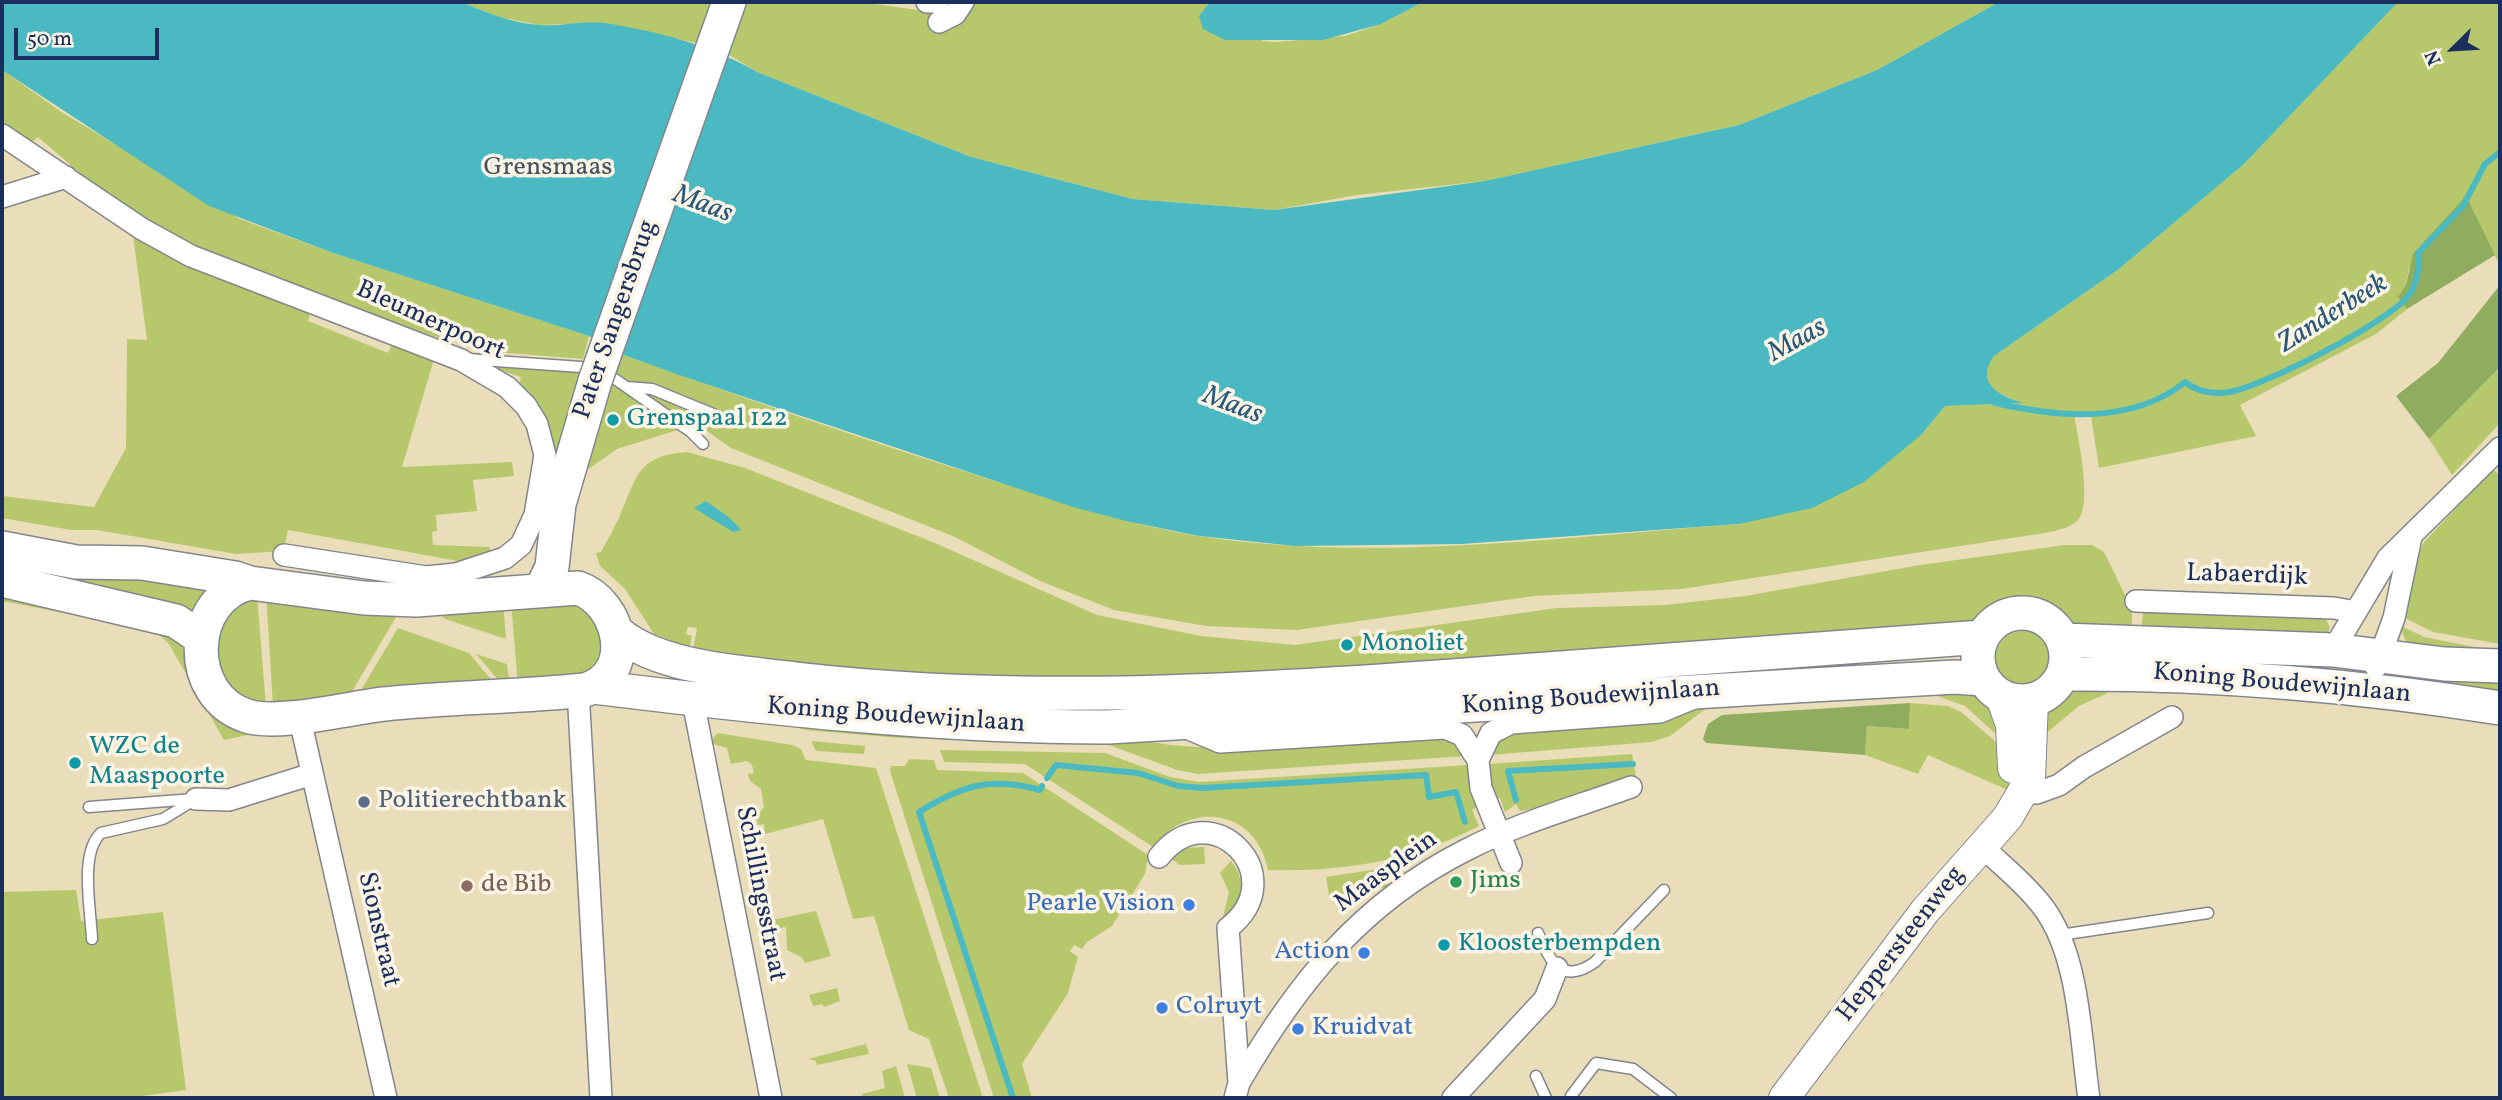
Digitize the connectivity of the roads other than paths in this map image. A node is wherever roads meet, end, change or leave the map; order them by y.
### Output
1 (729, 2) edge
2 (927, 2) edge
3 (963, 2) edge
4 (939, 12) edge
5 (2, 135) edge
6 (66, 177) junction
7 (2, 197) edge
8 (461, 360) junction
9 (611, 384) junction
10 (730, 421) dead end
11 (703, 444) dead end
12 (2500, 447) edge
13 (568, 482) junction
14 (2411, 537) junction
15 (2, 548) edge
16 (2, 580) edge
17 (250, 583) junction
18 (578, 588) junction
19 (296, 590) junction
20 (541, 590) junction
21 (2136, 601) dead end
22 (2356, 612) junction
23 (618, 633) junction
24 (1982, 637) junction
25 (201, 638) junction
26 (2063, 640) junction
27 (2333, 650) junction
28 (2382, 656) junction
29 (2500, 666) edge
30 (2063, 674) junction
31 (2364, 689) junction
32 (1214, 691) junction
33 (1700, 692) junction
34 (2006, 692) junction
35 (584, 695) junction
36 (693, 701) junction
37 (2500, 708) edge
38 (299, 715) junction
39 (2172, 717) dead end
40 (1511, 723) junction
41 (1195, 728) junction
42 (1445, 728) junction
43 (1478, 760) junction
44 (312, 774) junction
45 (1631, 787) dead end
46 (2020, 792) junction
47 (196, 799) junction
48 (89, 807) dead end
49 (1497, 826) junction
50 (1982, 846) junction
51 (1159, 857) dead end
52 (1511, 863) dead end
53 (1664, 890) dead end
54 (2208, 913) dead end
55 (1538, 933) dead end
56 (2060, 935) junction
57 (92, 939) dead end
58 (1557, 968) junction
59 (1536, 1076) dead end
60 (1237, 1091) edge
61 (1571, 1096) dead end
62 (386, 1098) edge
63 (601, 1098) edge
64 (771, 1098) edge
65 (1453, 1098) edge
66 (1546, 1098) edge
67 (1671, 1098) edge
68 (1784, 1098) edge
69 (2089, 1098) edge

1 - 9 main road, Pater Sangersbrug, bridge
2 - 4 street
3 - 4 street
5 - 6 street, Bleumerpoort
6 - 7 street
6 - 8 street, Bleumerpoort
8 - 9 lane
8 - 19 street, Bleumerpoort
9 - 10 lane
9 - 11 lane
9 - 13 main road, Pater Sangersbrug
12 - 14 street
13 - 18 main road, Pater Sangersbrug
13 - 20 main road, Pater Sangersbrug
14 - 22 street
14 - 28 street
15 - 17 main road
16 - 25 main road
17 - 19 main road
17 - 25 main road
18 - 20 main road
18 - 23 main road
19 - 20 main road
21 - 22 street, Labaerdijk
22 - 27 street
23 - 32 main road, Koning Boudewijnlaan
23 - 35 main road
24 - 26 main road
24 - 32 main road, Koning Boudewijnlaan
24 - 34 main road
25 - 38 main road, Koning Boudewijnlaan
26 - 27 main road, Koning Boudewijnlaan
26 - 30 main road
27 - 28 main road, Koning Boudewijnlaan
28 - 29 main road, Koning Boudewijnlaan
28 - 31 street
30 - 31 main road, Koning Boudewijnlaan
30 - 34 main road
31 - 37 main road, Koning Boudewijnlaan
32 - 41 street
33 - 34 main road, Koning Boudewijnlaan
33 - 40 street
33 - 41 main road, Koning Boudewijnlaan
34 - 46 street
35 - 36 main road, Koning Boudewijnlaan
35 - 38 main road, Koning Boudewijnlaan
35 - 63 street
36 - 41 main road, Koning Boudewijnlaan
36 - 64 street, Schillingsstraat
38 - 44 street, Sionstraat
39 - 46 street
40 - 42 street
40 - 43 street
41 - 42 street
42 - 43 street
43 - 49 street
44 - 47 street
44 - 62 street, Sionstraat
45 - 49 street, Maasplein
46 - 50 street, Heppersteenweg
47 - 48 lane
47 - 57 lane
49 - 52 street
49 - 60 street, Maasplein
50 - 56 street
50 - 68 street, Heppersteenweg
51 - 60 street
53 - 58 lane
54 - 56 lane
55 - 58 lane
56 - 69 street
58 - 65 street
59 - 66 lane
61 - 67 lane

